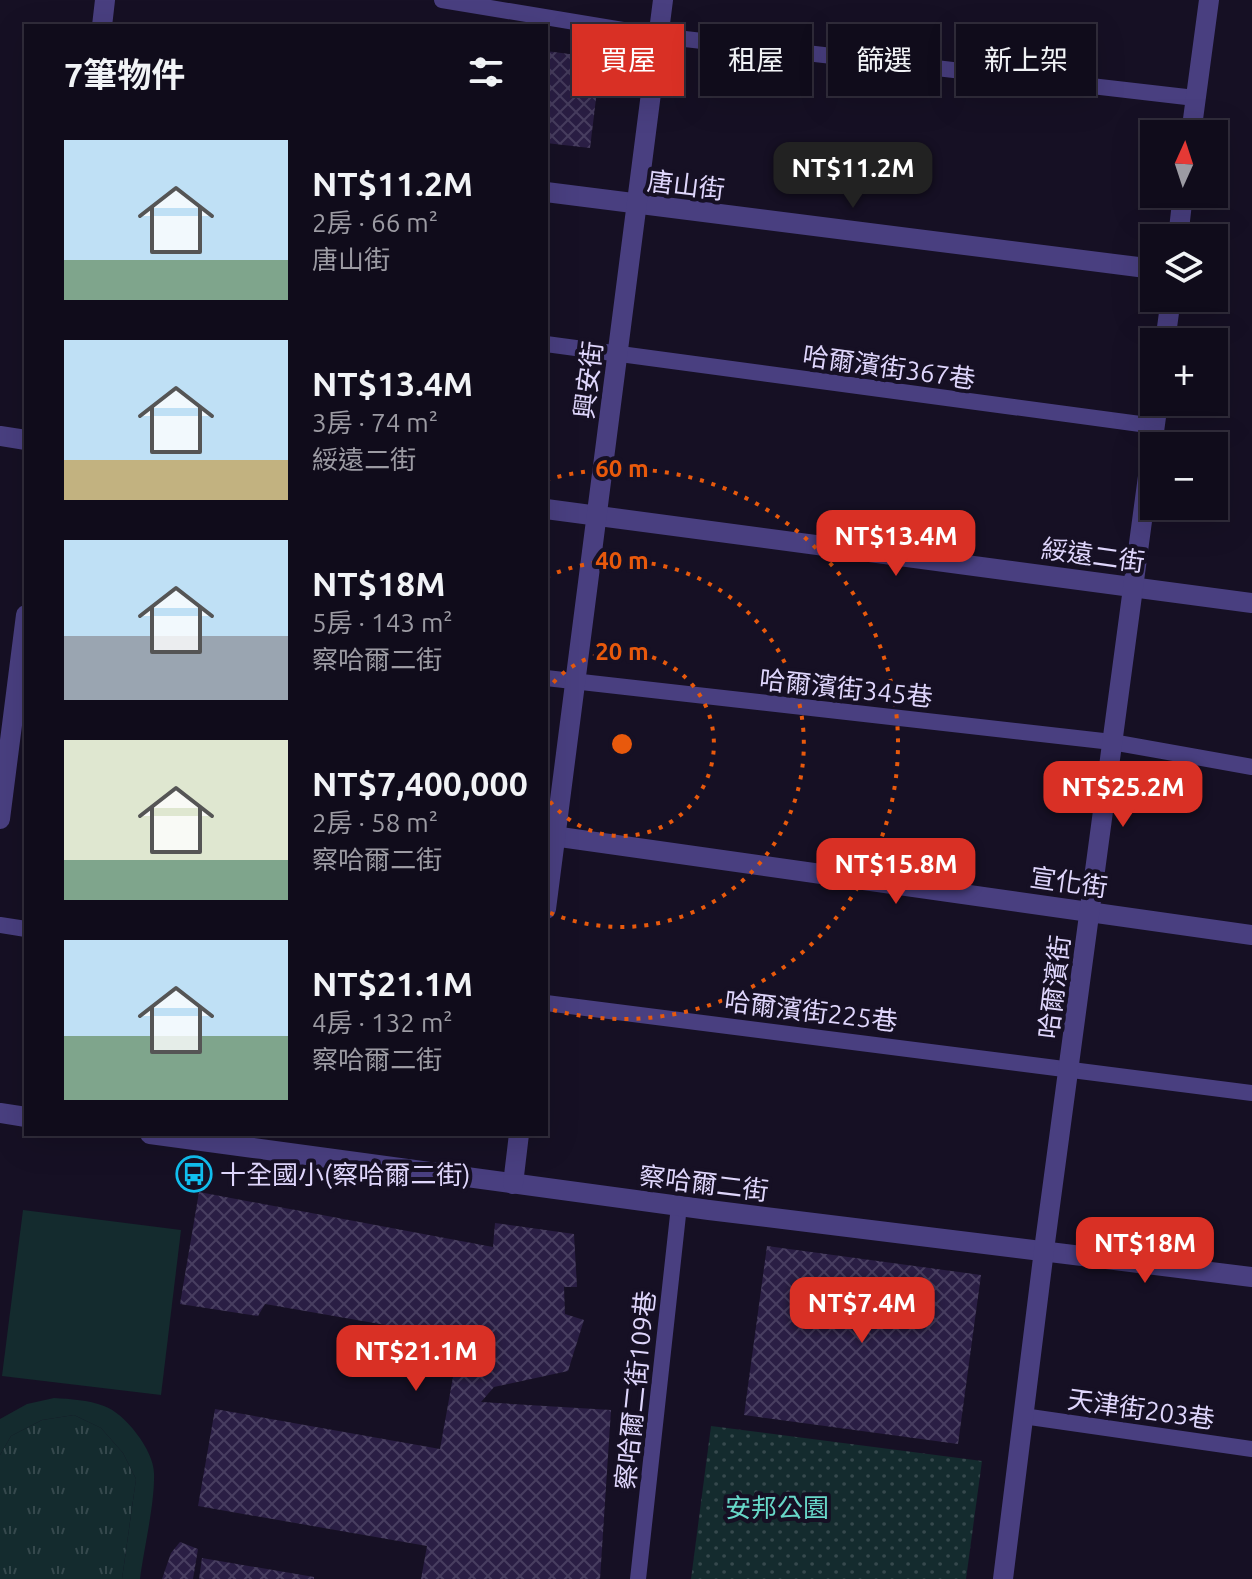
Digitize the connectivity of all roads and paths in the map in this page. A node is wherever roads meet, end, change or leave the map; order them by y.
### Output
1 (105, 0) edge
2 (442, 0) edge
3 (663, 0) edge
4 (1209, 0) edge
5 (102, 24) edge
6 (587, 24) edge
7 (660, 24) edge
8 (684, 39) edge
9 (651, 96) edge
10 (1195, 98) junction
11 (1193, 120) edge
12 (548, 192) edge
13 (637, 206) junction
14 (1140, 267) edge
15 (548, 344) edge
16 (617, 355) junction
17 (1156, 416) edge
18 (1155, 426) junction
19 (0, 436) edge
20 (24, 440) edge
21 (548, 509) edge
22 (597, 516) junction
23 (1132, 587) junction
24 (1252, 603) edge
25 (24, 647) edge
26 (548, 678) edge
27 (575, 683) junction
28 (1112, 742) junction
29 (17, 760) edge
30 (1252, 767) edge
31 (0, 819) edge
32 (551, 836) edge
33 (548, 880) edge
34 (1090, 911) junction
35 (0, 925) edge
36 (24, 929) edge
37 (1252, 935) edge
38 (548, 1003) edge
39 (1070, 1068) junction
40 (1252, 1093) edge
41 (0, 1113) edge
42 (24, 1117) edge
43 (165, 1136) edge
44 (519, 1136) edge
45 (513, 1184) junction
46 (679, 1206) junction
47 (1044, 1250) junction
48 (1252, 1277) edge
49 (1023, 1416) junction
50 (1252, 1449) edge
51 (638, 1579) edge
52 (1003, 1579) edge

1 - 5 street
2 - 6 lane
3 - 7 street, 興安街
4 - 10 street
8 - 10 lane
9 - 13 street, 興安街
10 - 11 street
12 - 13 street, 唐山街
13 - 14 street, 唐山街
13 - 16 street, 興安街
15 - 16 lane, 哈爾濱街367巷
16 - 18 lane, 哈爾濱街367巷
16 - 22 street, 興安街
17 - 18 street, 哈爾濱街
18 - 23 street, 哈爾濱街
19 - 20 street
21 - 22 street, 綏遠二街
22 - 23 street, 綏遠二街
22 - 27 street, 興安街
23 - 24 street, 綏遠二街
23 - 28 street, 哈爾濱街
25 - 29 street
26 - 27 lane, 哈爾濱街345巷
27 - 28 lane, 哈爾濱街345巷
27 - 32 street, 興安街
28 - 30 lane, 哈爾濱街345巷
28 - 34 street, 哈爾濱街
29 - 31 street
32 - 33 street, 興安街
32 - 34 street, 宣化街
34 - 37 street, 宣化街
34 - 39 street, 哈爾濱街
35 - 36 lane
38 - 39 lane, 哈爾濱街225巷
39 - 40 lane, 哈爾濱街225巷
39 - 47 street, 哈爾濱街
41 - 42 street
43 - 45 street, 察哈爾二街
44 - 45 street
45 - 46 street, 察哈爾二街
46 - 47 street, 察哈爾二街
46 - 51 lane, 察哈爾二街109巷
47 - 48 street, 察哈爾二街
47 - 49 street, 哈爾濱街
49 - 50 lane, 天津街203巷
49 - 52 street, 哈爾濱街

